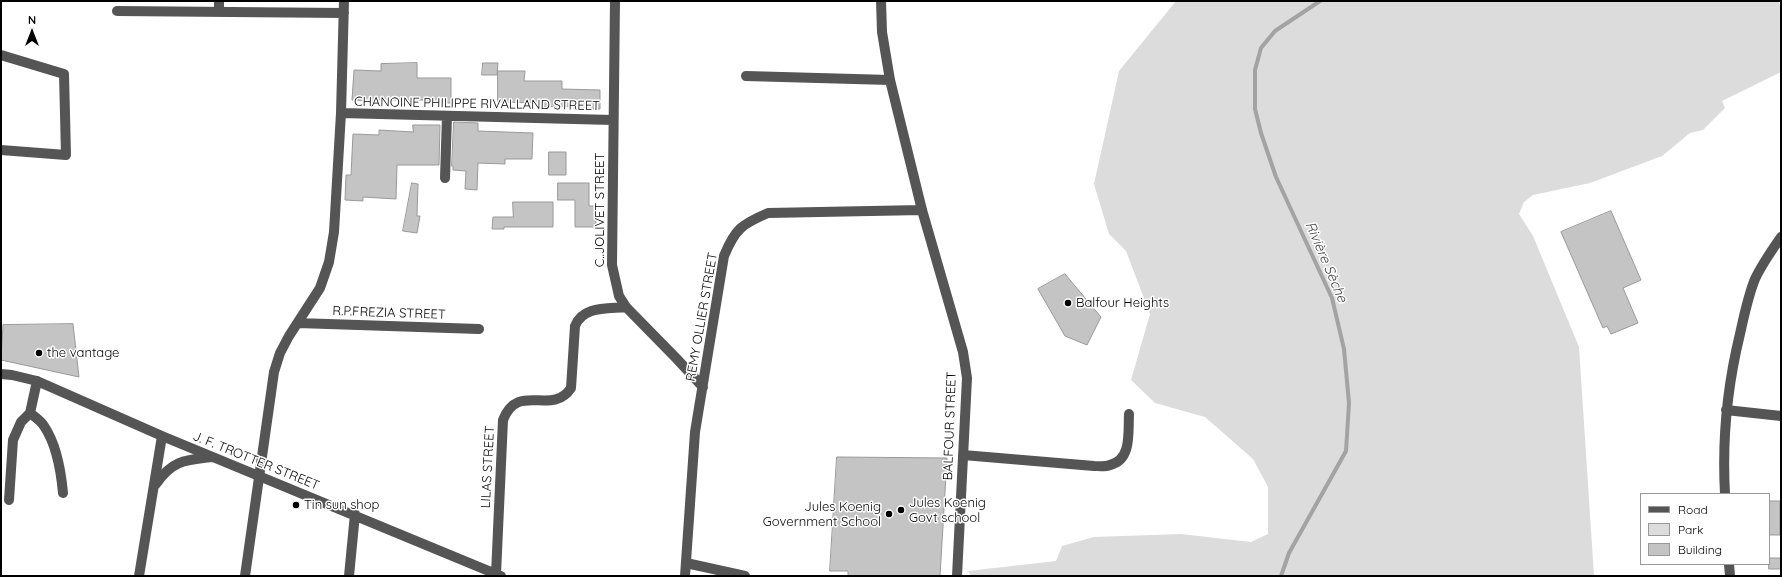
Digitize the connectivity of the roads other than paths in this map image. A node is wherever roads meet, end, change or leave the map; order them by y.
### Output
1 (219, 1) edge
2 (344, 1) edge
3 (615, 1) edge
4 (881, 1) edge
5 (117, 11) dead end
6 (219, 12) junction
7 (344, 13) junction
8 (1, 55) edge
9 (746, 76) dead end
10 (890, 80) junction
11 (341, 114) junction
12 (447, 116) junction
13 (613, 120) junction
14 (1, 150) edge
15 (445, 178) dead end
16 (922, 210) junction
17 (1781, 237) edge
18 (626, 307) junction
19 (298, 323) junction
20 (479, 329) dead end
21 (1, 374) edge
22 (37, 381) junction
23 (703, 387) junction
24 (1726, 410) junction
25 (30, 413) junction
26 (1129, 414) dead end
27 (1781, 416) edge
28 (162, 436) junction
29 (963, 455) junction
30 (213, 457) junction
31 (260, 475) junction
32 (154, 487) junction
33 (63, 493) dead end
34 (1724, 493) edge
35 (9, 500) dead end
36 (355, 514) junction
37 (686, 563) junction
38 (1729, 565) edge
39 (499, 575) edge
40 (139, 576) edge
41 (246, 576) edge
42 (349, 576) edge
43 (685, 576) edge
44 (745, 576) edge
45 (957, 576) edge
46 (1730, 576) edge

1 - 6 street
2 - 7 street
3 - 13 street, C..JOLIVET STREET
4 - 10 street, BALFOUR STREET
5 - 6 street
6 - 7 street
7 - 11 street
8 - 14 street
9 - 10 street
10 - 16 street, BALFOUR STREET
11 - 12 street, CHANOINE PHILIPPE RIVALLAND STREET
11 - 19 street
12 - 13 street, CHANOINE PHILIPPE RIVALLAND STREET
12 - 15 street
13 - 18 street, C..JOLIVET STREET
16 - 23 street, REMY OLLIER STREET
16 - 29 street, BALFOUR STREET
17 - 24 street
18 - 23 street, C..JOLIVET STREET
18 - 39 street, LILAS STREET
19 - 20 street, R.P.FREZIA STREET
19 - 31 street
21 - 22 street, J. F. TROTTER STREET
22 - 25 street
22 - 28 street, J. F. TROTTER STREET
23 - 37 street, REMY OLLIER STREET
24 - 27 street
24 - 34 street
25 - 33 street
25 - 35 street
26 - 29 street
28 - 30 street, J. F. TROTTER STREET
28 - 32 street
29 - 45 street, BALFOUR STREET
30 - 31 street, J. F. TROTTER STREET
30 - 32 street
31 - 36 street, J. F. TROTTER STREET
31 - 41 street
32 - 40 street
36 - 39 street, J. F. TROTTER STREET
36 - 42 street
37 - 43 street, REMY OLLIER STREET
37 - 44 street
38 - 46 street

